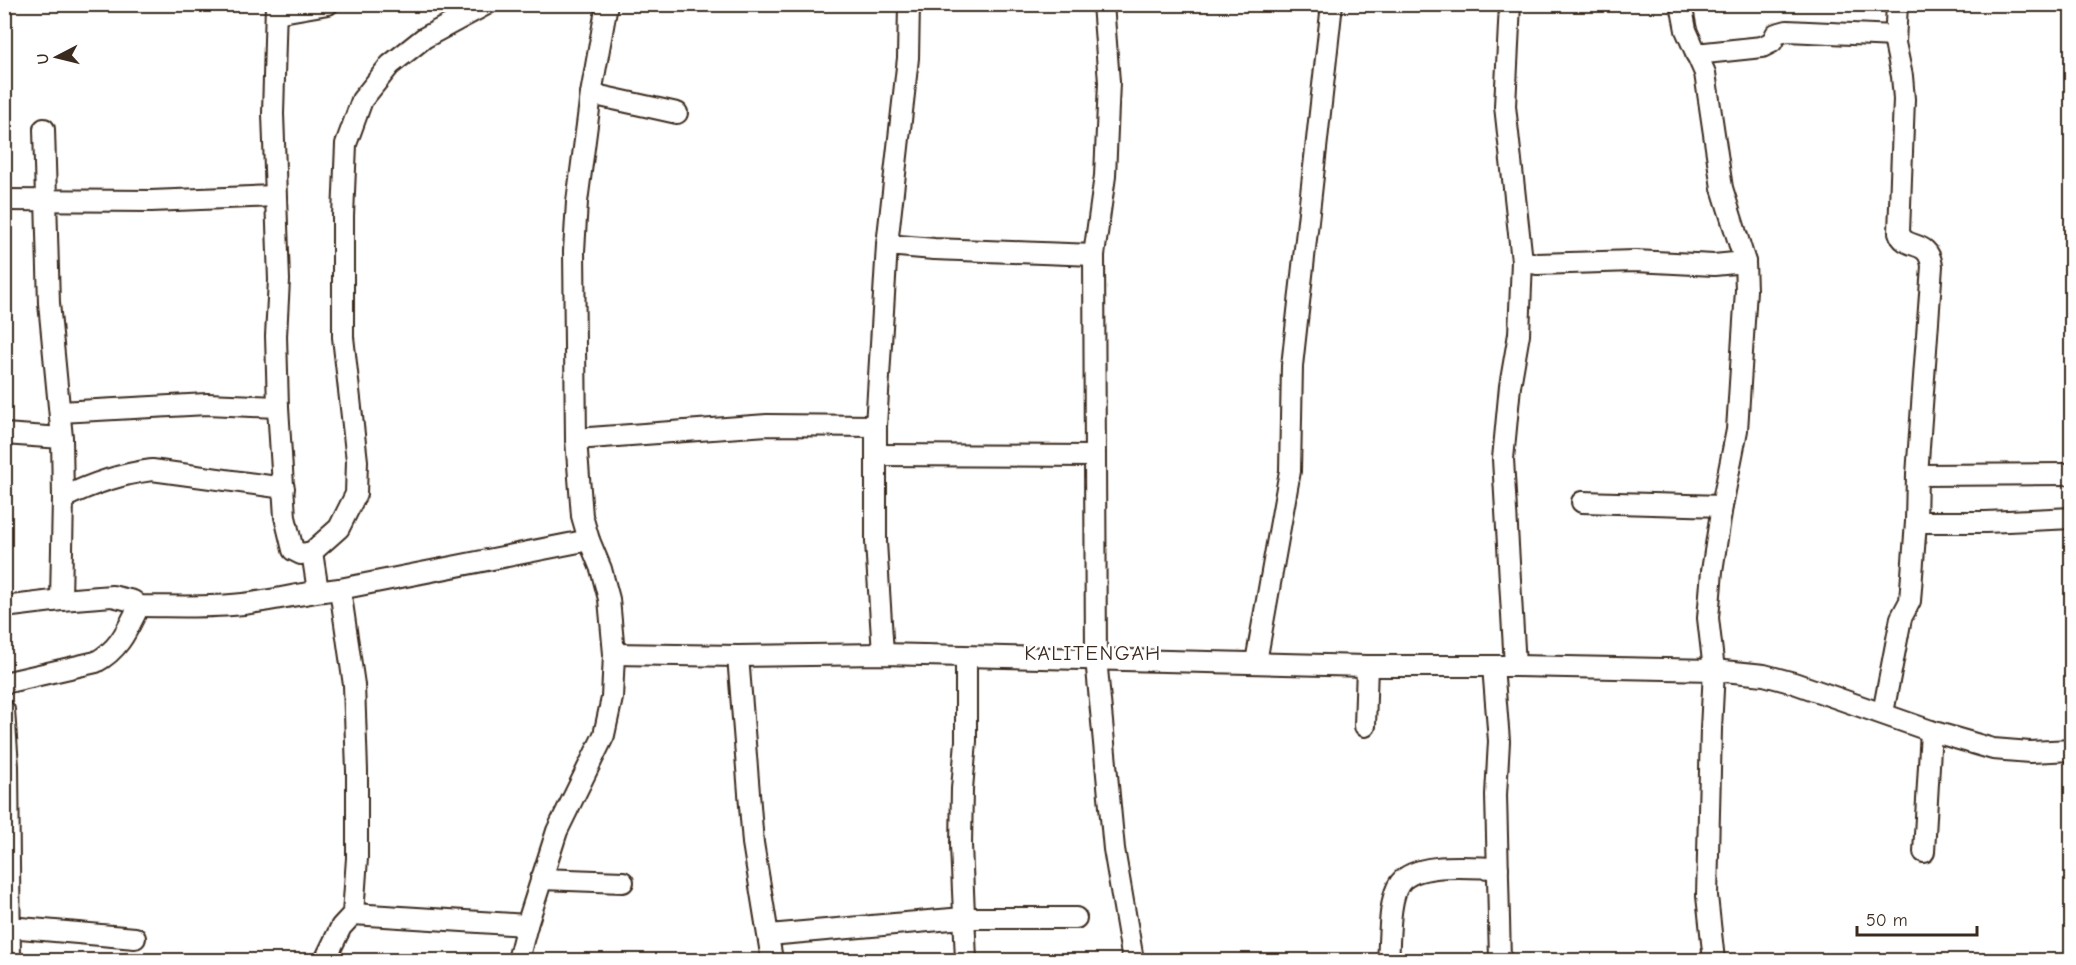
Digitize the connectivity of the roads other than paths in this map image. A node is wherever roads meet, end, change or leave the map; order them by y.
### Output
1 (328, 4) edge
2 (487, 4) edge
3 (607, 4) edge
4 (909, 4) edge
5 (1102, 4) edge
6 (1332, 4) edge
7 (1510, 4) edge
8 (1681, 4) edge
9 (1897, 4) edge
10 (276, 9) edge
11 (1895, 36) junction
12 (1696, 54) junction
13 (591, 94) junction
14 (677, 113) dead end
15 (44, 129) dead end
16 (275, 196) junction
17 (4, 200) edge
18 (45, 201) junction
19 (887, 245) junction
20 (1094, 255) junction
21 (1522, 261) junction
22 (1745, 262) junction
23 (278, 407) junction
24 (60, 412) junction
25 (876, 426) junction
26 (4, 434) edge
27 (62, 438) junction
28 (576, 439) junction
29 (876, 455) junction
30 (1095, 456) junction
31 (2072, 474) edge
32 (1917, 475) junction
33 (284, 488) junction
34 (63, 498) junction
35 (1582, 502) dead end
36 (1722, 506) junction
37 (2072, 518) edge
38 (1916, 522) junction
39 (589, 540) junction
40 (312, 552) junction
41 (340, 589) junction
42 (318, 591) junction
43 (61, 600) junction
44 (139, 606) junction
45 (4, 607) edge
46 (614, 654) junction
47 (884, 654) junction
48 (738, 656) junction
49 (966, 658) junction
50 (1096, 658) junction
51 (1256, 662) junction
52 (1367, 666) junction
53 (1493, 666) junction
54 (1515, 666) junction
55 (1714, 670) junction
56 (4, 682) edge
57 (4, 710) edge
58 (1883, 713) junction
59 (1365, 726) dead end
60 (1931, 731) junction
61 (2072, 750) edge
62 (1924, 852) dead end
63 (1498, 868) junction
64 (541, 879) junction
65 (623, 882) dead end
66 (353, 914) junction
67 (963, 918) junction
68 (1076, 918) dead end
69 (527, 925) junction
70 (9, 927) junction
71 (770, 935) junction
72 (135, 938) dead end
73 (10, 960) edge
74 (326, 960) edge
75 (518, 960) edge
76 (772, 960) edge
77 (966, 960) edge
78 (1133, 960) edge
79 (1388, 960) edge
80 (1500, 960) edge
81 (1714, 960) edge

1 - 10 street
2 - 40 street
3 - 13 street
4 - 19 street
5 - 20 street
6 - 51 street
7 - 21 street
8 - 12 street
9 - 11 street
10 - 16 street
11 - 12 street
11 - 32 street
12 - 22 street
13 - 14 street
13 - 28 street
15 - 18 street
16 - 18 street
16 - 23 street
17 - 18 street
18 - 24 street
19 - 20 street
19 - 25 street
20 - 30 street
21 - 22 street
21 - 54 street
22 - 36 street
23 - 24 street
23 - 33 street
24 - 27 street
25 - 28 street
25 - 29 street
26 - 27 street
27 - 34 street
28 - 39 street
29 - 30 street
29 - 47 street
30 - 50 street
31 - 32 street
32 - 38 street
33 - 34 street
33 - 40 street
34 - 43 street
35 - 36 street
36 - 55 street
37 - 38 street
38 - 58 street
39 - 41 street
39 - 46 street
40 - 42 street
41 - 42 street
41 - 66 street
42 - 44 street
43 - 44 street
43 - 45 street
44 - 56 street
46 - 48 street
46 - 64 street
47 - 48 street
47 - 49 street
48 - 71 street
49 - 50 street
49 - 67 street
50 - 51 street
50 - 78 street
51 - 52 street
52 - 53 street
52 - 59 street
53 - 54 street
53 - 63 street
54 - 55 street
55 - 58 street
55 - 81 street
57 - 70 street
58 - 60 street
60 - 61 street
60 - 62 street
63 - 79 street
63 - 80 street
64 - 65 street
64 - 69 street
66 - 69 street
66 - 74 street
67 - 68 street
67 - 71 street
67 - 77 street
69 - 75 street
70 - 72 street
70 - 73 street
71 - 76 street

